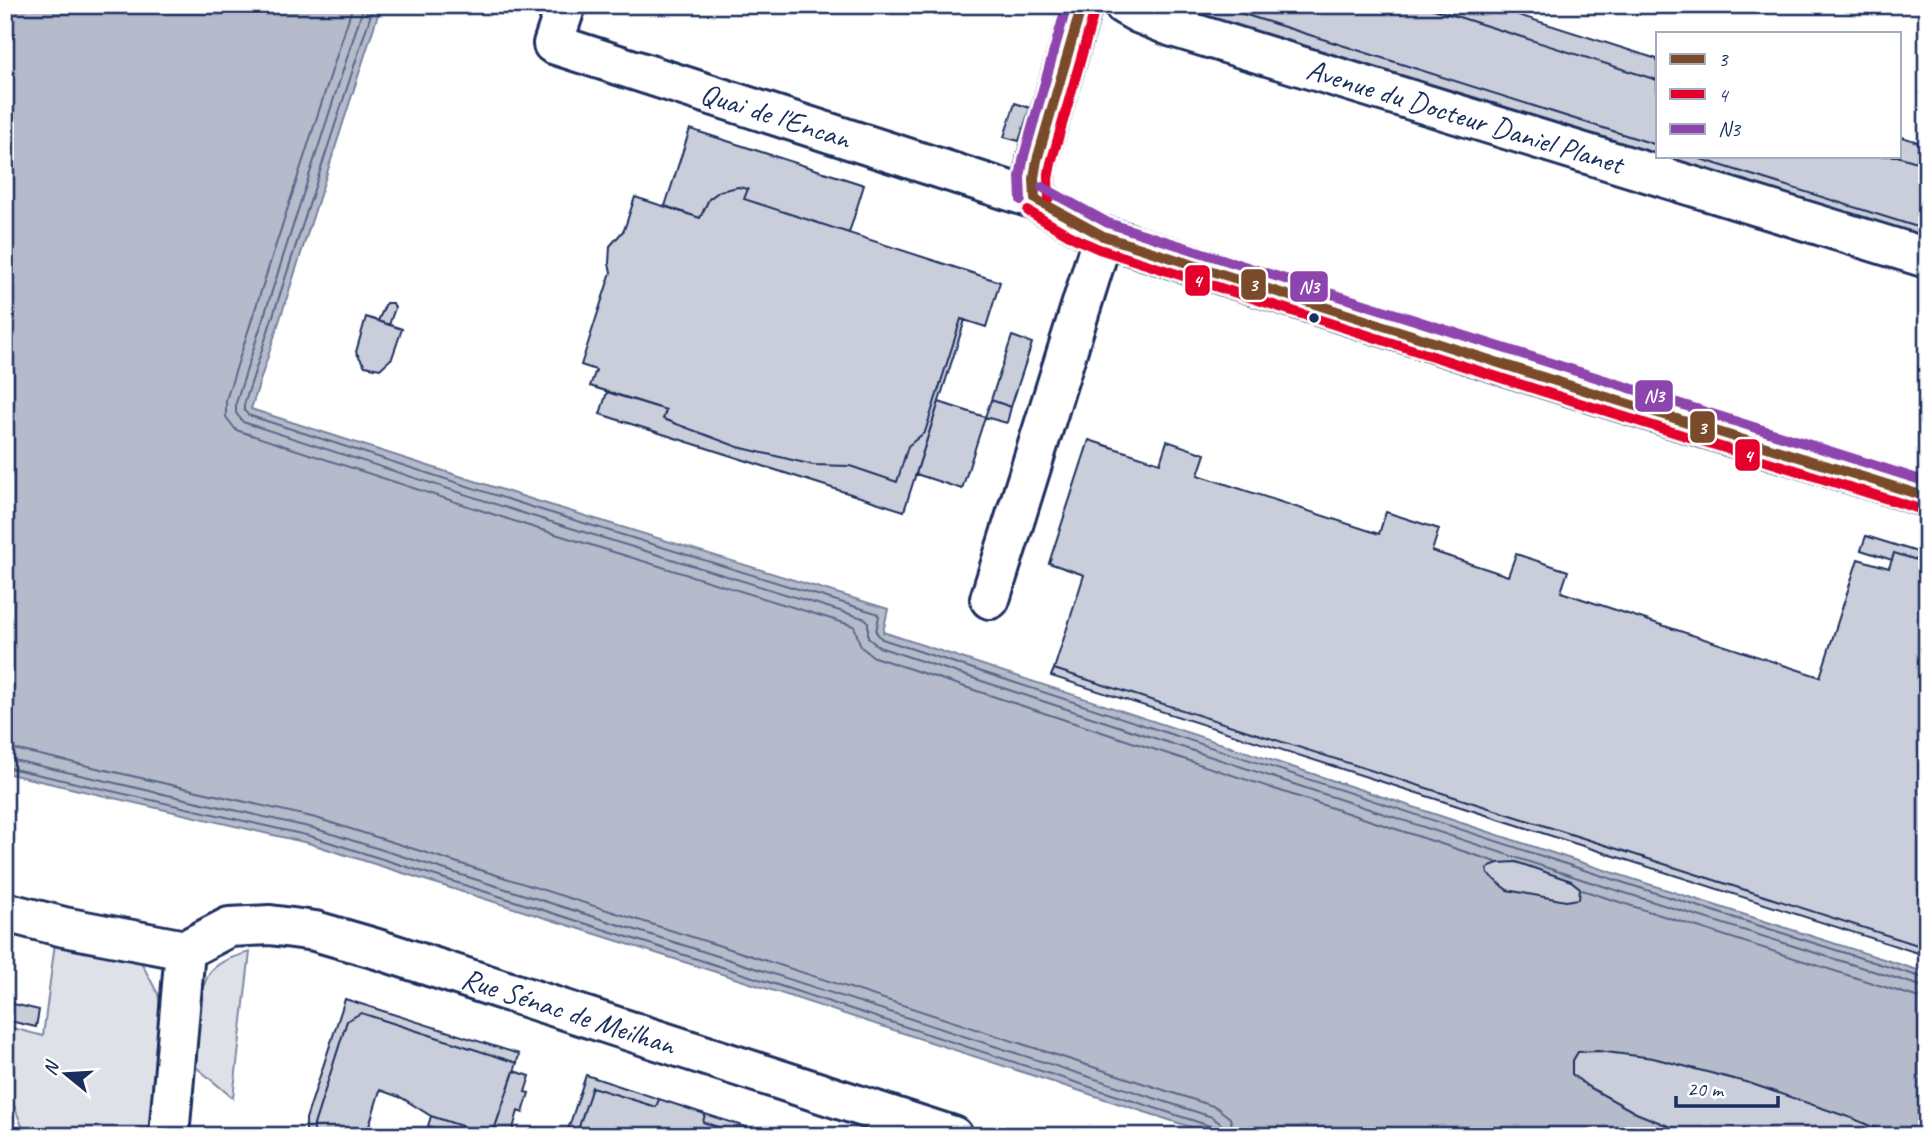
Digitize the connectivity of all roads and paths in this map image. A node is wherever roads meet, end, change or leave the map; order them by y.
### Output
1 (566, 5) edge
2 (1082, 5) edge
3 (1124, 5) edge
4 (1035, 199) junction
5 (1103, 236) junction
6 (1927, 258) edge
7 (1927, 497) edge
8 (990, 599) dead end
9 (5, 912) edge
10 (185, 950) junction
11 (169, 1136) edge
12 (953, 1136) edge

1 - 4 street, Quai de l'Encan
2 - 4 street
3 - 6 street, Avenue du Docteur Daniel Planet
4 - 5 street
5 - 7 street
5 - 8 street
9 - 10 street
10 - 11 street
10 - 12 street, Rue Sénac de Meilhan

